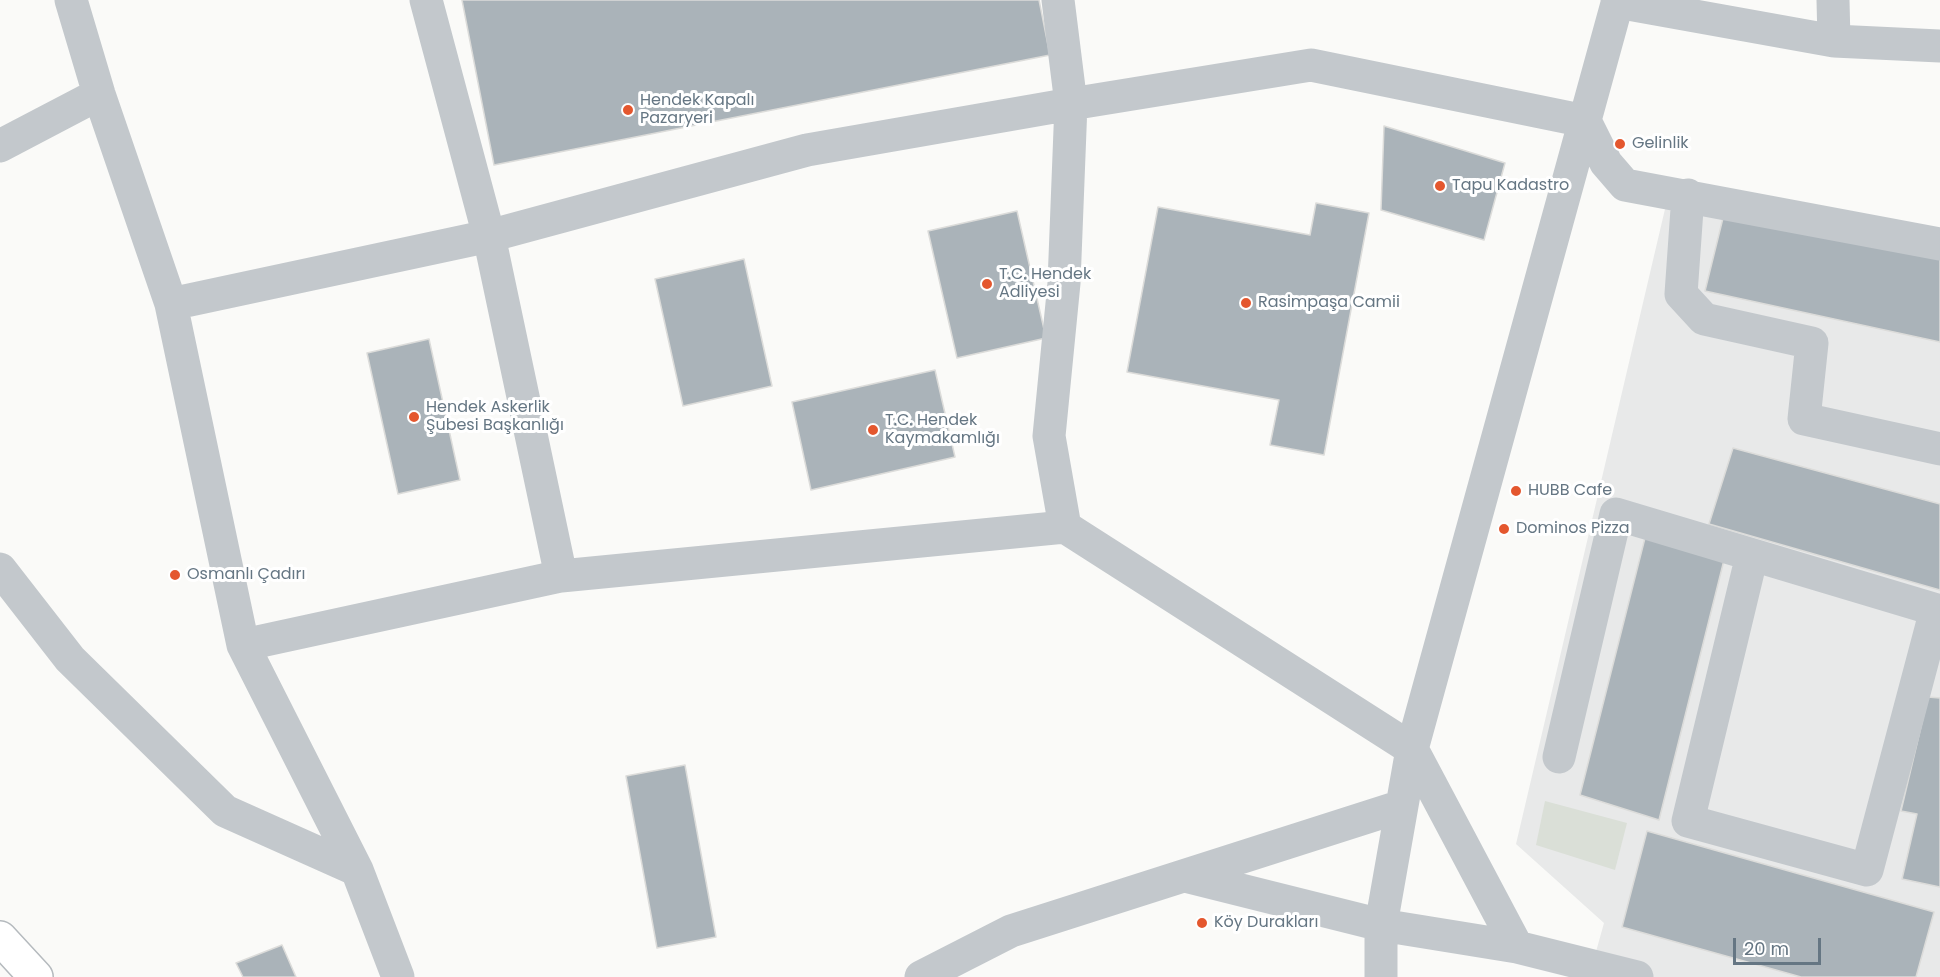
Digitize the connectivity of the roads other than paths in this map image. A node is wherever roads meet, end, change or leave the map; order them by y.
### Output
1 (71, 0) edge
2 (426, 0) edge
3 (1058, 0) edge
4 (1833, 0) edge
5 (1618, 1) edge
6 (1834, 41) junction
7 (1940, 46) edge
8 (99, 94) junction
9 (1071, 104) junction
10 (1585, 121) junction
11 (0, 146) edge
12 (1688, 195) junction
13 (489, 236) junction
14 (1940, 244) edge
15 (171, 304) junction
16 (1940, 449) edge
17 (1065, 527) junction
18 (1752, 555) junction
19 (0, 569) edge
20 (561, 576) junction
21 (1938, 611) edge
22 (243, 645) junction
23 (1412, 749) junction
24 (1559, 757) dead end
25 (1402, 806) junction
26 (357, 870) junction
27 (1185, 876) junction
28 (1381, 925) junction
29 (0, 938) edge
30 (1517, 947) junction
31 (36, 977) edge
32 (398, 977) edge
33 (921, 977) edge
34 (1381, 977) edge
35 (1637, 977) edge

1 - 8 street
2 - 13 street
3 - 9 street
4 - 6 street
5 - 6 street
5 - 10 street
6 - 7 street
8 - 11 street
8 - 15 street
9 - 10 street
9 - 13 street
9 - 17 street
10 - 12 street
10 - 23 street
12 - 14 street
12 - 16 street
13 - 15 street
13 - 20 street
15 - 22 street
17 - 20 street
17 - 23 street
18 - 21 street
18 - 21 street
18 - 24 street
19 - 26 street
20 - 22 street
22 - 26 street
23 - 25 street
23 - 30 street
25 - 27 street
25 - 28 street
26 - 32 street
27 - 28 street
27 - 33 street
28 - 30 street
28 - 34 street
29 - 31 main road
30 - 35 street

